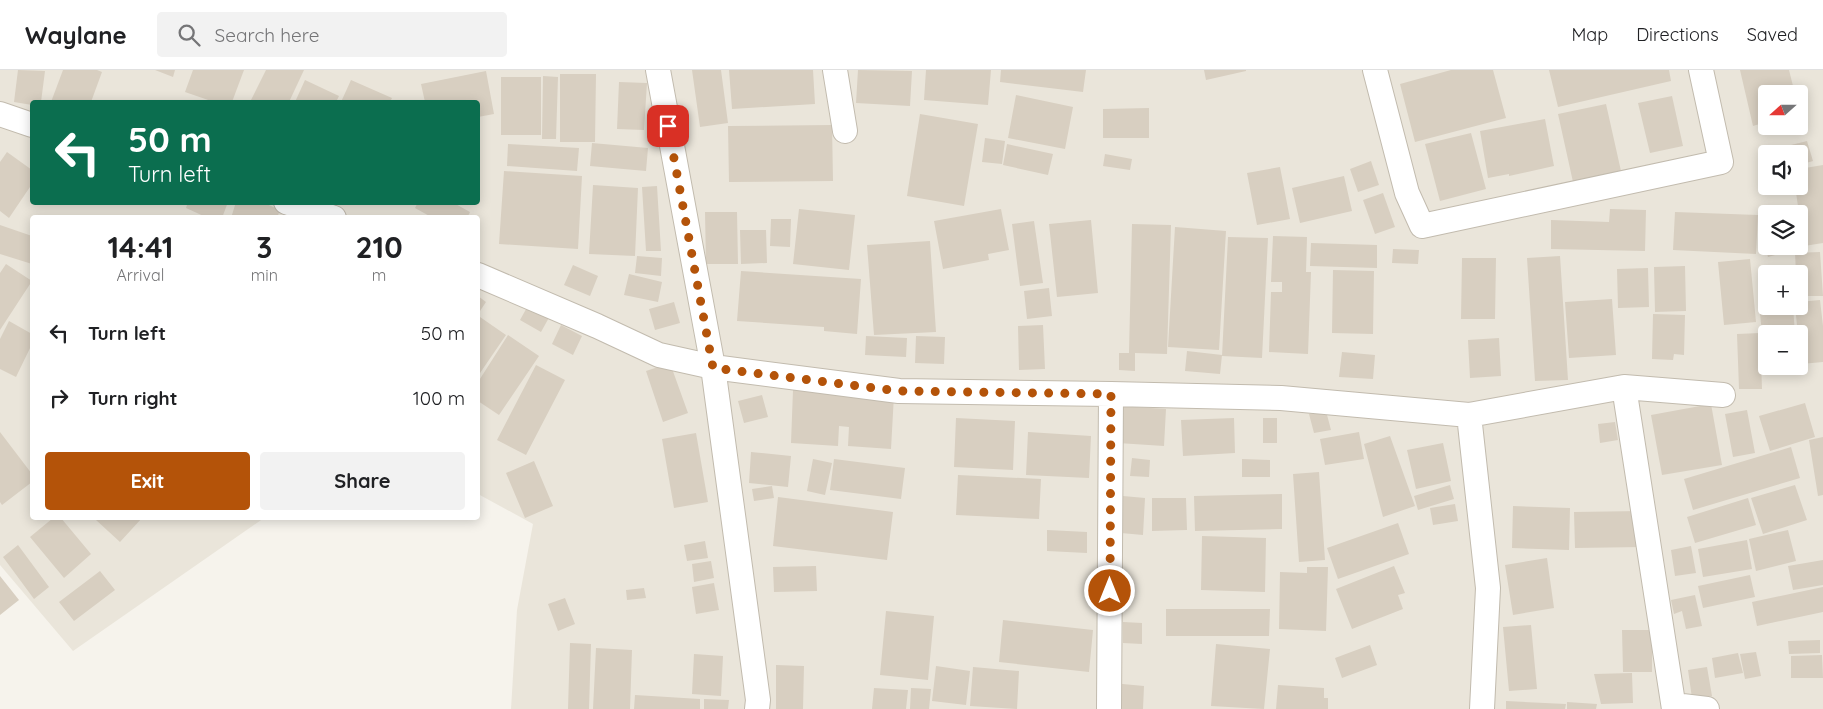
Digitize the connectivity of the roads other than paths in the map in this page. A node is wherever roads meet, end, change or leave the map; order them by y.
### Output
1 (658, 70) edge
2 (835, 70) edge
3 (1375, 70) edge
4 (1701, 70) edge
5 (0, 114) edge
6 (30, 124) edge
7 (845, 131) dead end
8 (295, 205) edge
9 (325, 215) edge
10 (480, 276) edge
11 (713, 368) junction
12 (1624, 387) junction
13 (1111, 394) junction
14 (1723, 395) dead end
15 (1468, 416) junction
16 (1674, 707) edge
17 (757, 709) edge
18 (1109, 709) edge
19 (1482, 709) edge
20 (1707, 709) edge

1 - 11 street
2 - 7 street
3 - 4 street
5 - 6 street
8 - 9 street
10 - 11 street
11 - 13 street
11 - 17 street
12 - 14 street
12 - 15 street
12 - 16 street
13 - 15 street
13 - 18 street
15 - 19 street
16 - 20 street

